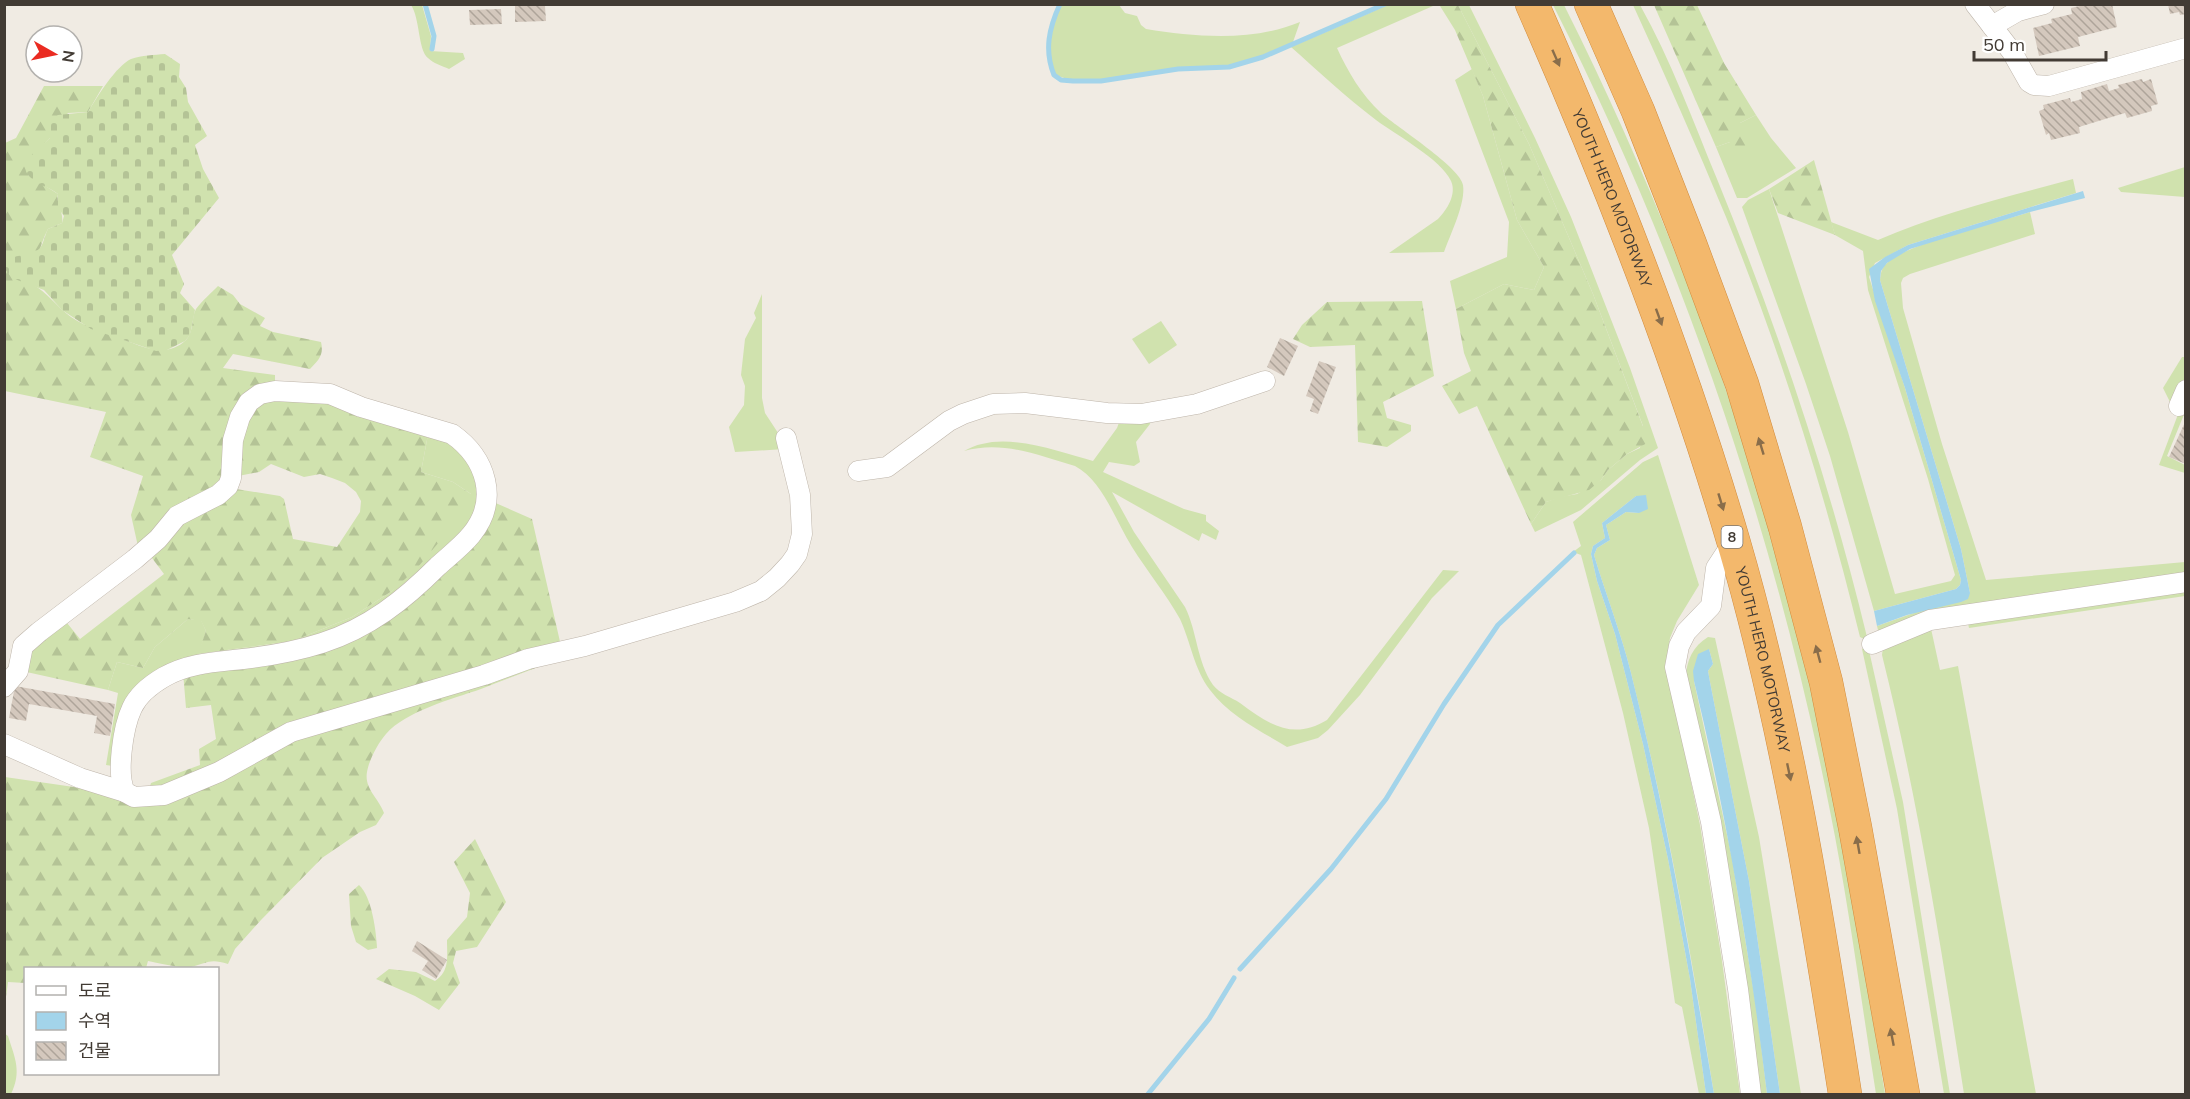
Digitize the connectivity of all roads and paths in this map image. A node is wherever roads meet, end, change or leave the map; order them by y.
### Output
1 (1532, 4) edge
2 (1591, 4) edge
3 (1975, 4) edge
4 (2044, 4) edge
5 (1992, 26) junction
6 (2186, 48) edge
7 (1265, 381) dead end
8 (786, 438) dead end
9 (858, 471) dead end
10 (1733, 542) junction
11 (2186, 582) edge
12 (1872, 644) dead end
13 (4, 687) edge
14 (4, 744) edge
15 (124, 792) junction
16 (1751, 1095) edge
17 (1845, 1095) edge
18 (1903, 1095) edge

1 -> 10 highway, YOUTH HERO MOTORWAY / 8
18 -> 2 highway
3 - 5 street
4 - 5 street
5 - 6 street
7 - 9 street
8 - 15 street
10 - 16 street
10 -> 17 highway, YOUTH HERO MOTORWAY / 8
11 - 12 street
13 - 15 street
14 - 15 street

